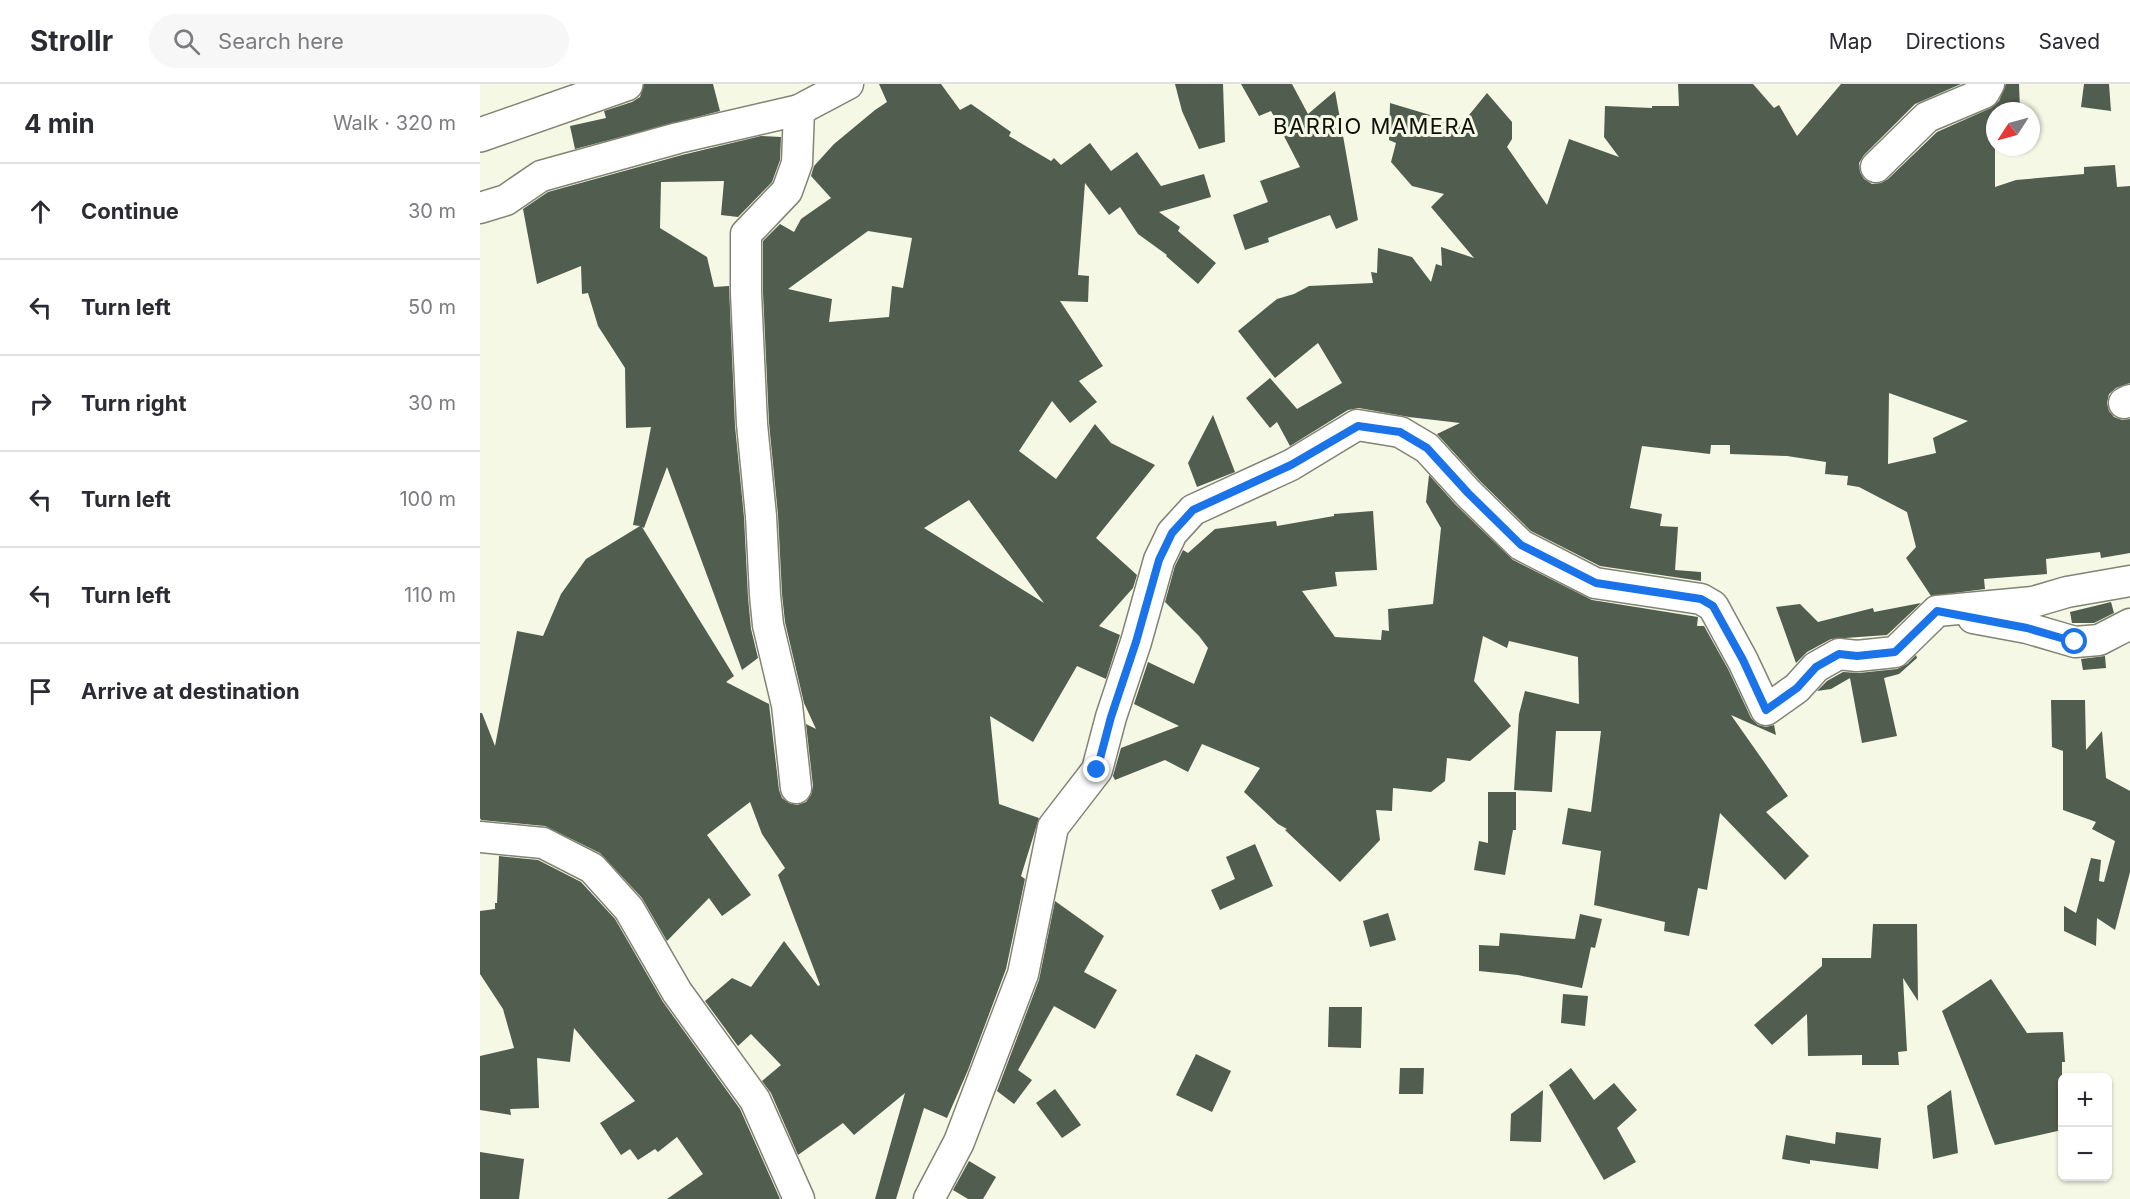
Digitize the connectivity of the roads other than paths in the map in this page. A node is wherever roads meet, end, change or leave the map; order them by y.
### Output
1 (626, 84) edge
2 (848, 84) edge
3 (1989, 84) edge
4 (799, 110) junction
5 (480, 135) edge
6 (1876, 167) dead end
7 (489, 199) edge
8 (2130, 581) edge
9 (1937, 611) junction
10 (2130, 624) edge
11 (796, 788) dead end
12 (480, 837) edge
13 (799, 1199) edge
14 (929, 1199) edge

1 - 5 street
2 - 4 street
3 - 6 street
4 - 7 street
4 - 11 street
8 - 9 street
9 - 10 street
9 - 14 street
12 - 13 street

